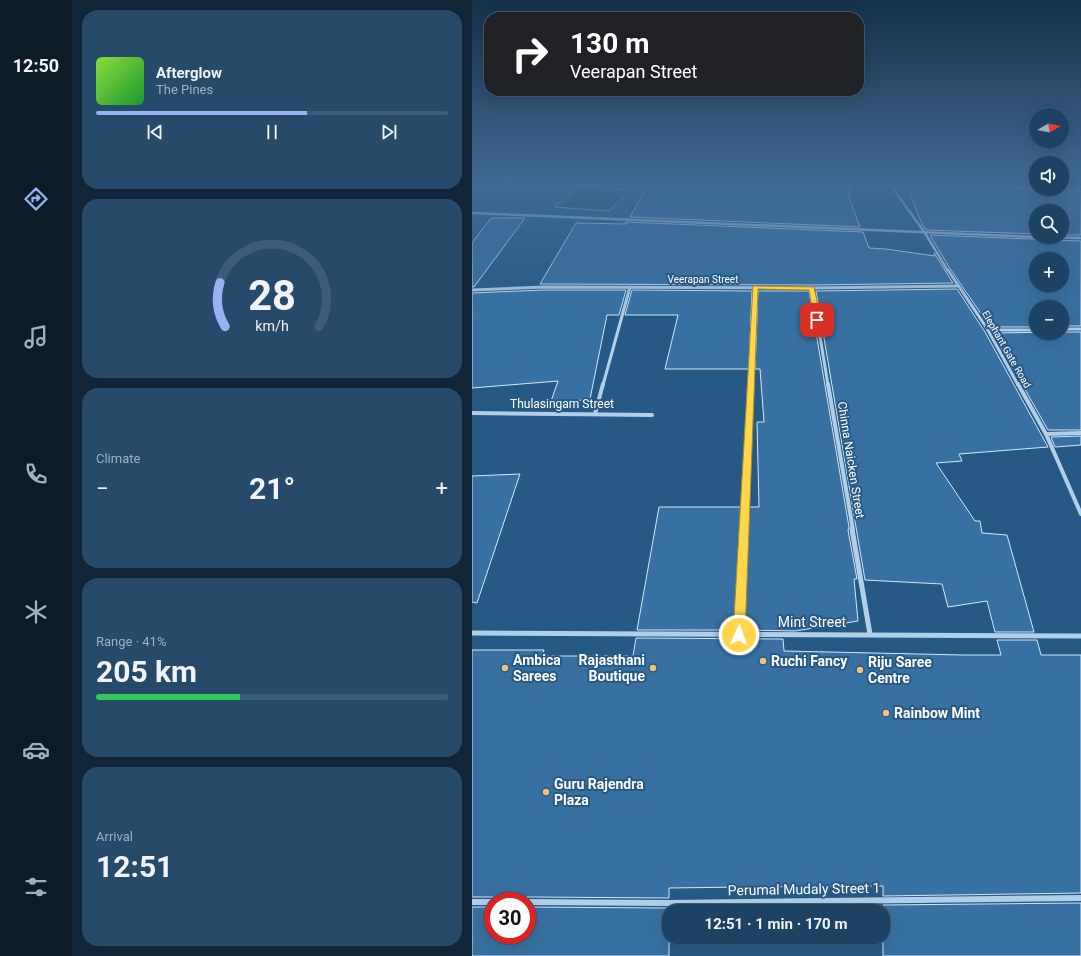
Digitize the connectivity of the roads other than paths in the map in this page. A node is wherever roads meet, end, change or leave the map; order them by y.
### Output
1 (803, 228) edge
2 (921, 228) edge
3 (925, 233) junction
4 (1029, 237) edge
5 (1069, 238) edge
6 (1081, 238) edge
7 (957, 286) junction
8 (630, 287) junction
9 (755, 287) junction
10 (812, 288) junction
11 (472, 290) edge
12 (1081, 329) edge
13 (988, 330) junction
14 (1029, 330) edge
15 (1069, 330) edge
16 (472, 413) edge
17 (595, 414) junction
18 (652, 415) dead end
19 (1081, 433) edge
20 (1046, 434) junction
21 (1081, 514) edge
22 (472, 633) edge
23 (870, 634) junction
24 (739, 635) junction
25 (1081, 636) edge
26 (1081, 898) edge
27 (472, 902) edge
28 (484, 902) edge
29 (536, 902) edge

1 - 3 street
2 - 3 street, Elephant Gate Road
3 - 4 street
3 - 7 street, Elephant Gate Road
5 - 6 street
7 - 10 street, Veerapan Street
7 - 13 street, Elephant Gate Road
8 - 9 street, Veerapan Street
8 - 11 street, Veerapan Street
8 - 17 street
9 - 10 street, Veerapan Street
9 - 24 street
10 - 23 street, Chinna Naicken Street
12 - 15 street
13 - 14 street
13 - 20 street, Elephant Gate Road
16 - 17 street, Thulasingam Street
17 - 18 street, Thulasingam Street
19 - 20 street
20 - 21 street, Elephant Gate Road
22 - 24 street, Mint Street
23 - 24 street, Mint Street
23 - 25 street, Mint Street
26 - 29 street, Perumal Mudaly Street 1
27 - 28 street

